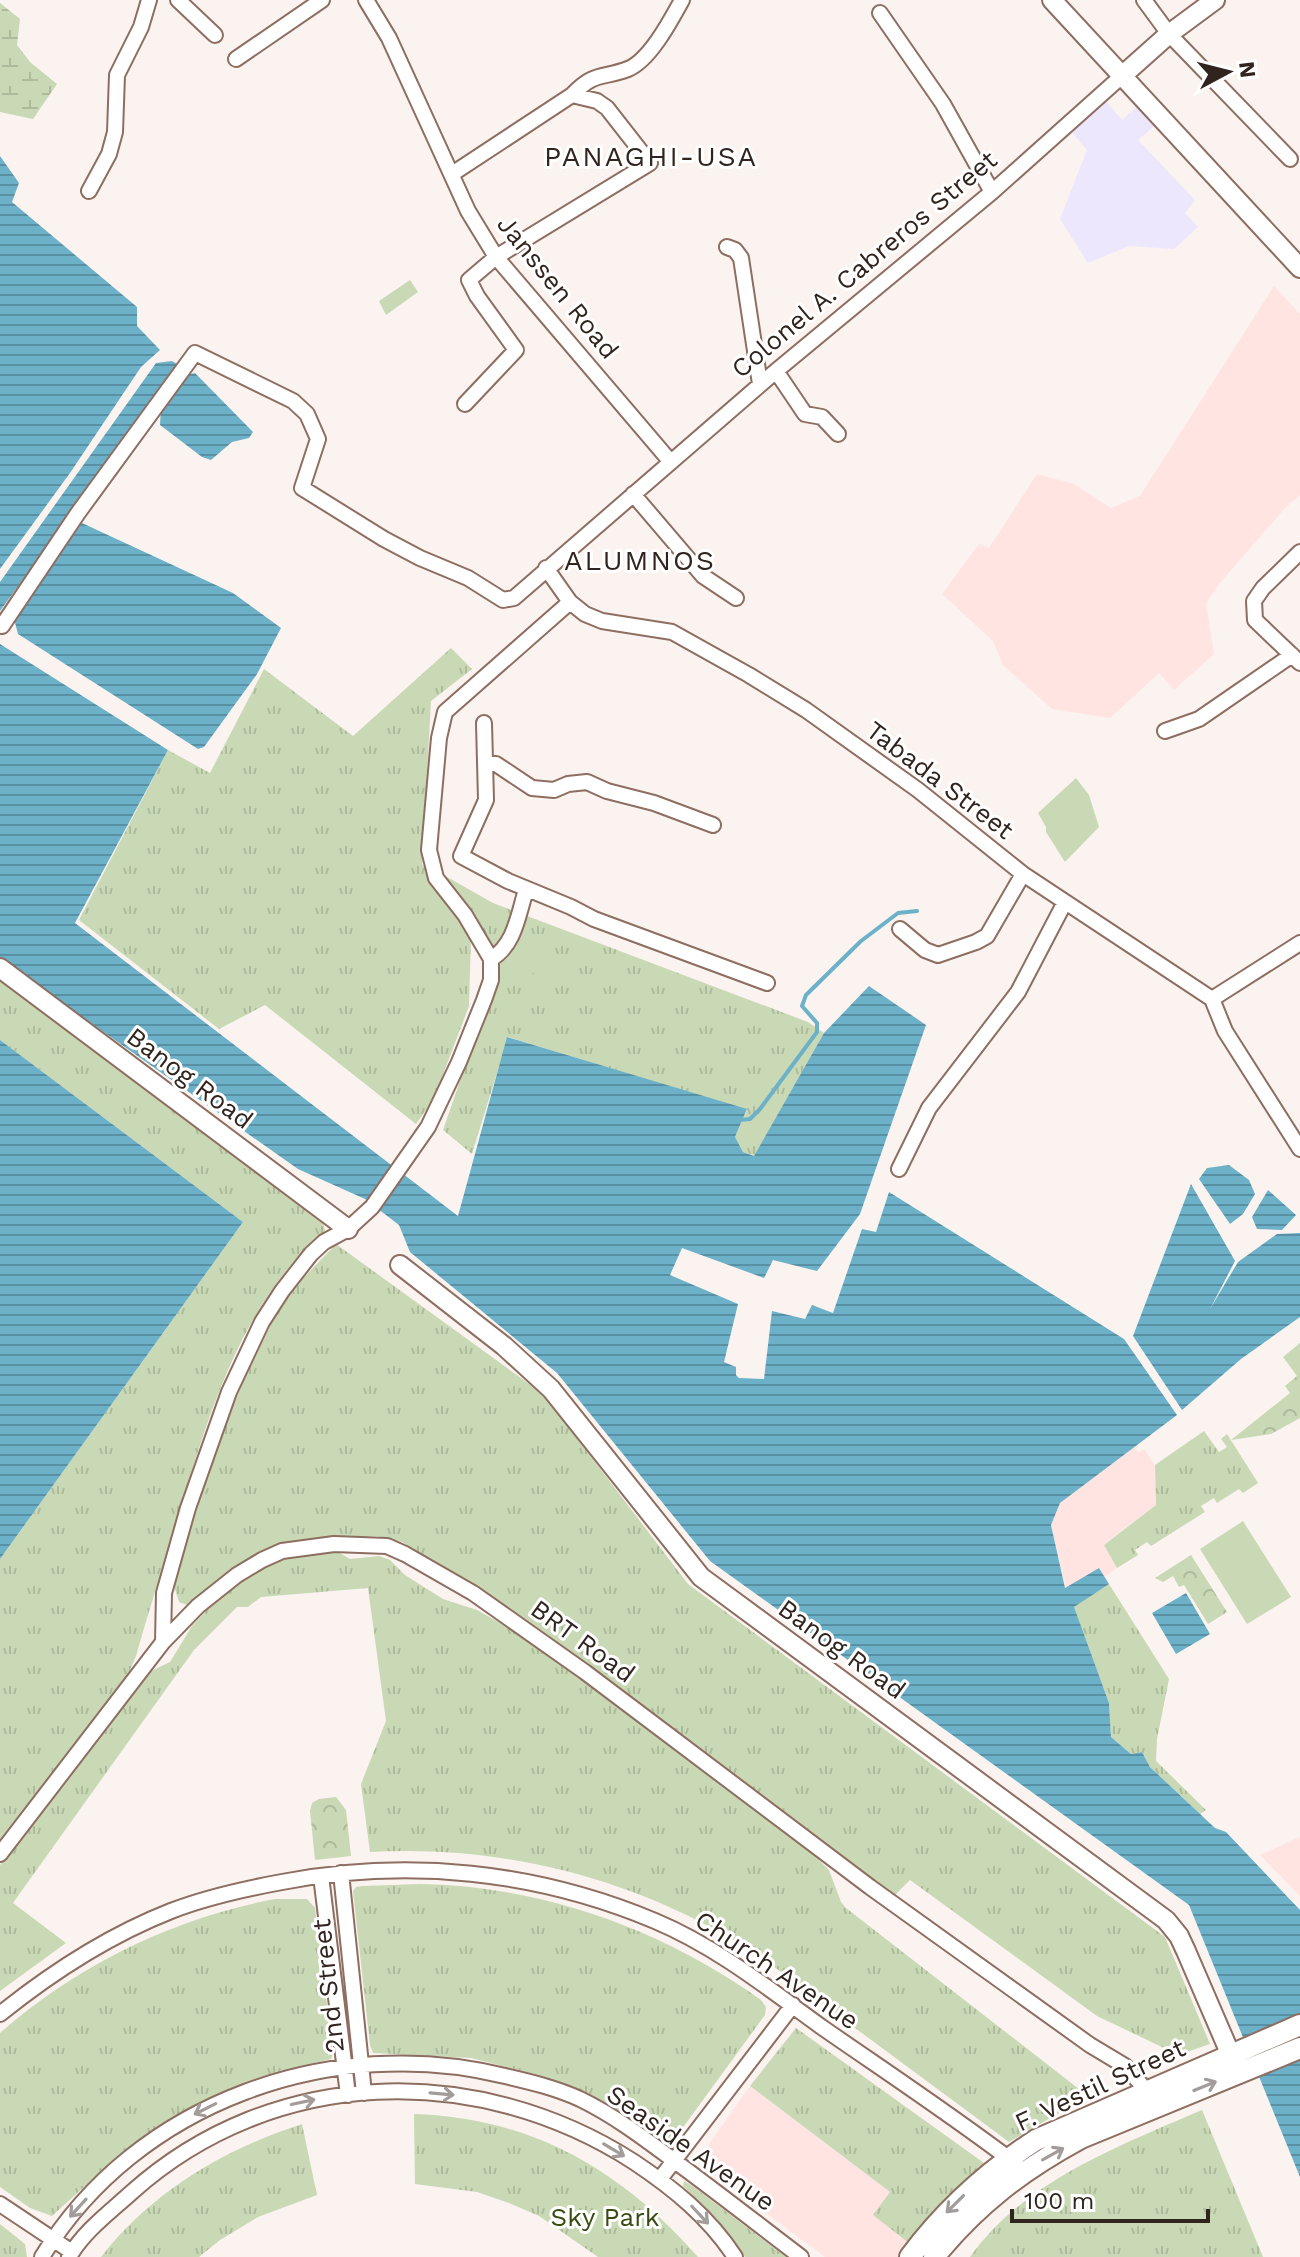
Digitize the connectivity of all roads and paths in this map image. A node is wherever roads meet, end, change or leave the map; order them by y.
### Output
1 (149, 0) edge
2 (178, 0) edge
3 (322, 0) edge
4 (366, 0) edge
5 (682, 0) edge
6 (1052, 0) edge
7 (1144, 0) edge
8 (1215, 0) edge
9 (880, 13) dead end
10 (1169, 34) junction
11 (215, 35) dead end
12 (236, 59) dead end
13 (1123, 75) junction
14 (572, 95) junction
15 (1290, 159) dead end
16 (452, 174) junction
17 (89, 191) dead end
18 (992, 192) junction
19 (727, 247) dead end
20 (496, 257) junction
21 (1300, 268) edge
22 (776, 371) junction
23 (760, 384) junction
24 (465, 404) dead end
25 (838, 434) dead end
26 (670, 461) junction
27 (633, 494) junction
28 (1300, 552) edge
29 (546, 568) junction
30 (736, 598) dead end
31 (570, 602) junction
32 (2, 626) edge
33 (1296, 659) edge
34 (484, 723) dead end
35 (1165, 731) dead end
36 (485, 764) junction
37 (713, 825) dead end
38 (1023, 874) junction
39 (526, 890) junction
40 (1065, 902) junction
41 (900, 929) dead end
42 (1300, 943) edge
43 (491, 959) junction
44 (0, 968) edge
45 (767, 983) dead end
46 (1212, 999) junction
47 (1300, 1149) edge
48 (899, 1169) dead end
49 (348, 1229) junction
50 (400, 1265) dead end
51 (163, 1642) junction
52 (0, 1854) edge
53 (341, 1873) junction
54 (321, 1876) junction
55 (793, 2005) junction
56 (0, 2014) edge
57 (1300, 2025) edge
58 (1300, 2048) edge
59 (1243, 2060) junction
60 (361, 2064) junction
61 (344, 2066) junction
62 (364, 2093) junction
63 (348, 2095) junction
64 (1153, 2098) junction
65 (675, 2161) junction
66 (1016, 2164) junction
67 (660, 2179) junction
68 (0, 2204) edge
69 (53, 2240) junction
70 (70, 2254) edge
71 (42, 2257) edge
72 (735, 2257) edge
73 (801, 2257) edge
74 (910, 2257) edge
75 (934, 2257) edge

1 - 17 street
2 - 11 street
3 - 12 street
4 - 16 street, Janssen Road
5 - 14 street
6 - 13 street
7 - 10 street
8 - 10 street, Colonel A. Cabreros Street
9 - 18 street
10 - 13 street, Colonel A. Cabreros Street
10 - 15 street
13 - 18 street, Colonel A. Cabreros Street
13 - 21 street
14 - 16 street
14 - 20 street
16 - 20 street, Janssen Road
18 - 22 street, Colonel A. Cabreros Street
19 - 23 street
20 - 24 street
20 - 26 street, Janssen Road
22 - 23 street, Colonel A. Cabreros Street
22 - 25 street
23 - 26 street, Colonel A. Cabreros Street
26 - 27 street, Colonel A. Cabreros Street
27 - 29 street, Colonel A. Cabreros Street
27 - 30 street
28 - 33 street
29 - 31 street, Tabada Street
29 - 32 street, Colonel A. Cabreros Street
31 - 38 street, Tabada Street
31 - 43 street
33 - 35 street
34 - 36 street
36 - 37 street
36 - 39 street
38 - 40 street, Tabada Street
38 - 41 street
39 - 43 street
39 - 45 street
40 - 46 street, Tabada Street
40 - 48 street
42 - 46 street
43 - 49 street
44 - 49 street, Banog Road
46 - 47 street
49 - 51 street
50 - 59 street, Banog Road
51 - 52 street, BRT Road
51 - 64 street, BRT Road
53 - 54 street, Church Avenue
53 - 55 street, Church Avenue
53 - 60 street, 2nd Street
54 - 56 street, Church Avenue
54 - 61 street, 2nd Street
55 - 65 street
55 - 66 street, Church Avenue
57 - 59 main road, F. Vestil Street
58 - 59 main road, F. Vestil Street
59 - 64 main road, F. Vestil Street
60 - 61 street, Seaside Avenue
60 - 62 street, 2nd Street
60 - 65 street, Seaside Avenue
61 - 63 street, 2nd Street
61 -> 69 street, Seaside Avenue
62 - 63 street, Seaside Avenue
62 -> 67 street, Seaside Avenue
70 -> 63 street, Seaside Avenue
64 - 66 main road, F. Vestil Street
65 - 67 street
65 - 73 street, Seaside Avenue
66 -> 74 main road, F. Vestil Street
66 - 75 main road, F. Vestil Street
67 -> 72 street, Seaside Avenue
68 - 69 street
69 - 70 street
69 - 71 street, Seaside Avenue

